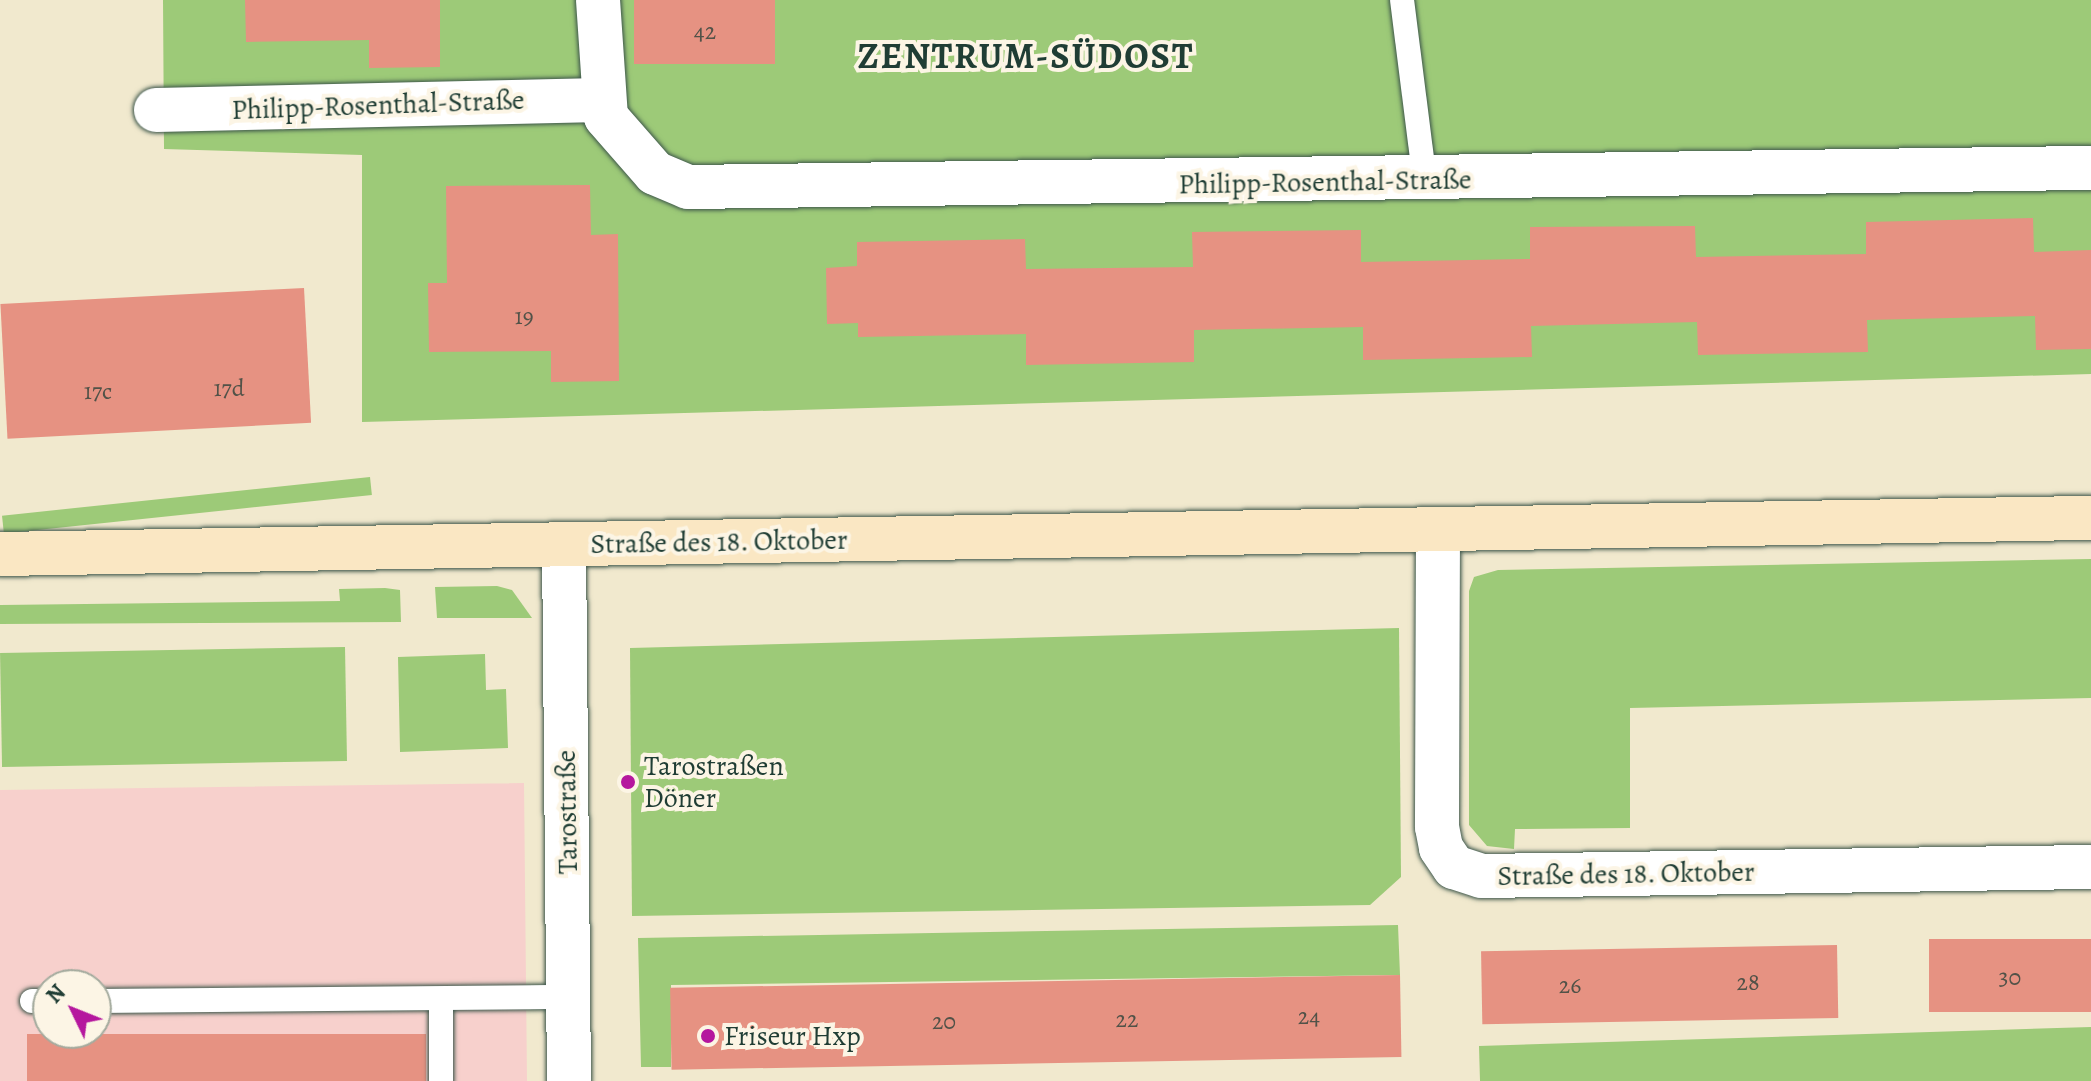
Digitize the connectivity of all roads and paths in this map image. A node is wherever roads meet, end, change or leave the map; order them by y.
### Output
1 (598, 0) edge
2 (1402, 0) edge
3 (601, 100) junction
4 (156, 110) dead end
5 (2091, 168) edge
6 (1425, 181) junction
7 (2091, 518) edge
8 (1438, 531) junction
9 (564, 544) junction
10 (0, 554) edge
11 (2091, 867) edge
12 (569, 997) junction
13 (441, 999) junction
14 (112, 1001) edge
15 (441, 1081) edge
16 (569, 1081) edge

1 - 3 street, Philipp-Rosenthal-Straße
2 - 6 lane
3 - 4 street, Philipp-Rosenthal-Straße
3 - 6 street, Philipp-Rosenthal-Straße
5 - 6 street, Philipp-Rosenthal-Straße
7 - 8 main road, Straße des 18. Oktober
8 - 9 main road, Straße des 18. Oktober
8 - 11 street, Straße des 18. Oktober
9 - 10 main road, Straße des 18. Oktober
9 - 12 street, Tarostraße
12 - 13 lane
12 - 16 street, Tarostraße
13 - 14 lane
13 - 15 lane

